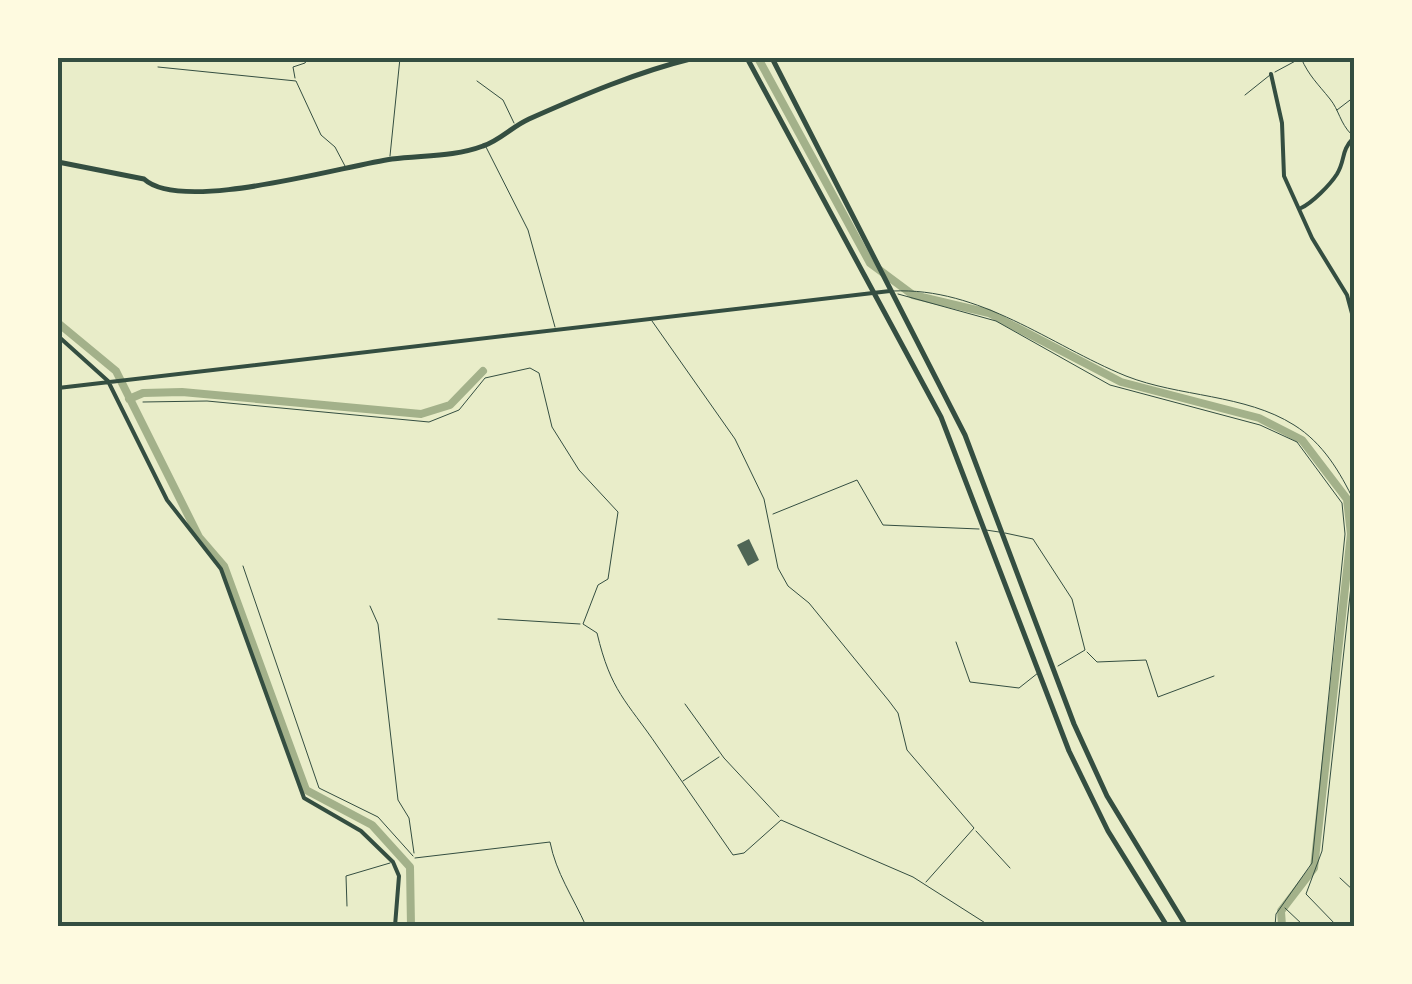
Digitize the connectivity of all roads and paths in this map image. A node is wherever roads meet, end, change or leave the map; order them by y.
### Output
1 (308, 58) edge
2 (400, 58) edge
3 (694, 58) edge
4 (747, 58) edge
5 (772, 58) edge
6 (1300, 58) edge
7 (158, 67) dead end
8 (1271, 74) junction
9 (296, 81) junction
10 (477, 81) dead end
11 (1245, 95) dead end
12 (1354, 97) edge
13 (1335, 112) junction
14 (516, 126) junction
15 (1354, 137) edge
16 (485, 146) junction
17 (390, 159) junction
18 (58, 162) edge
19 (346, 169) junction
20 (1301, 208) junction
21 (890, 291) junction
22 (877, 293) junction
23 (651, 319) junction
24 (1354, 321) edge
25 (556, 330) junction
26 (58, 336) edge
27 (108, 382) junction
28 (58, 388) edge
29 (143, 402) dead end
30 (1354, 502) edge
31 (770, 515) junction
32 (987, 530) junction
33 (1004, 532) junction
34 (1354, 558) edge
35 (243, 566) dead end
36 (370, 606) dead end
37 (498, 620) dead end
38 (583, 624) junction
39 (956, 642) dead end
40 (1085, 650) junction
41 (1053, 669) junction
42 (1038, 673) junction
43 (1214, 676) dead end
44 (686, 704) dead end
45 (722, 756) junction
46 (682, 782) junction
47 (781, 820) junction
48 (974, 828) junction
49 (413, 856) junction
50 (394, 862) junction
51 (1010, 868) dead end
52 (1340, 878) dead end
53 (924, 884) junction
54 (1354, 892) edge
55 (1282, 905) junction
56 (347, 906) dead end
57 (395, 926) edge
58 (586, 926) edge
59 (990, 926) edge
60 (1167, 926) edge
61 (1186, 926) edge
62 (1275, 926) edge
63 (1304, 926) edge
64 (1336, 926) edge

1 - 9 lane
2 - 17 lane
3 - 14 street
4 - 22 street
5 - 21 street
6 - 8 lane
6 - 13 lane
7 - 9 lane
8 - 11 lane
8 - 20 street
9 - 19 lane
10 - 14 lane
12 - 13 lane
13 - 15 lane
14 - 16 street
15 - 20 street
16 - 17 street
16 - 25 lane
17 - 19 street
18 - 19 street
20 - 24 street
21 - 22 street
21 - 30 lane
21 - 33 street
21 - 55 lane
22 - 23 street
22 - 32 street
23 - 25 street
23 - 31 lane
25 - 27 street
26 - 27 street
27 - 28 street
27 - 50 street
29 - 38 lane
31 - 32 lane
31 - 48 lane
32 - 33 lane
32 - 42 street
33 - 40 lane
33 - 41 street
34 - 64 lane
35 - 49 lane
36 - 49 lane
37 - 38 lane
38 - 46 lane
39 - 42 lane
40 - 41 lane
40 - 43 lane
41 - 42 lane
41 - 61 street
42 - 60 street
44 - 45 lane
45 - 46 lane
45 - 47 lane
46 - 47 lane
47 - 53 lane
48 - 51 lane
48 - 53 lane
49 - 58 lane
50 - 56 lane
50 - 57 street
52 - 54 lane
53 - 59 lane
55 - 62 lane
55 - 63 lane

